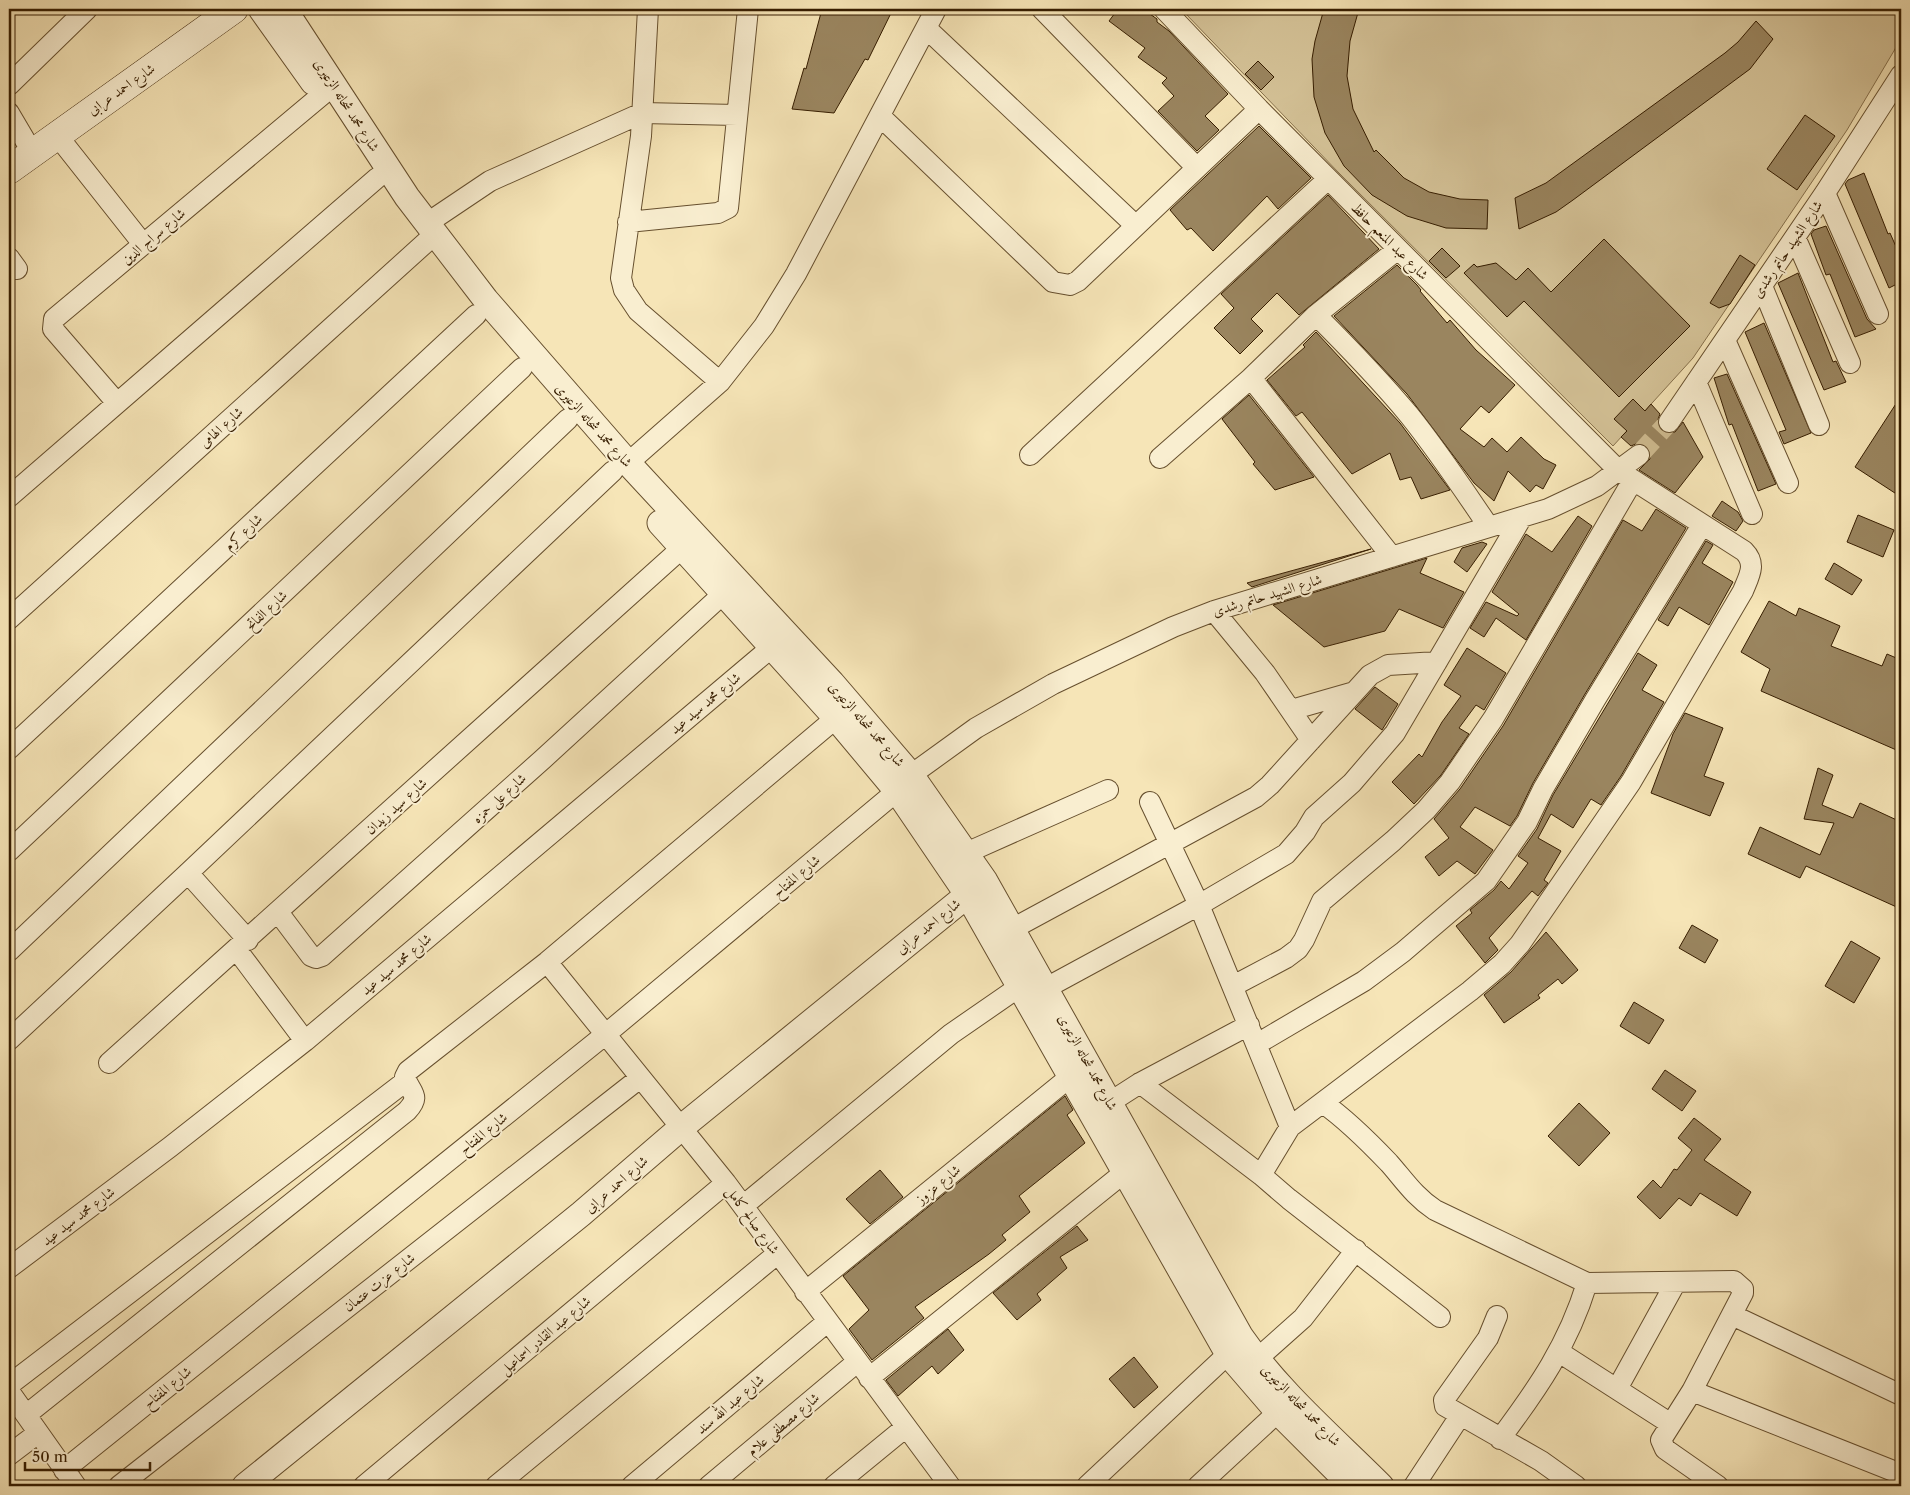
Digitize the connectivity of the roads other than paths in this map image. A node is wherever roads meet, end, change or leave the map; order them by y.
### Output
1 (87, 9) edge
2 (234, 9) edge
3 (261, 9) edge
4 (284, 9) edge
5 (648, 9) edge
6 (748, 9) edge
7 (936, 9) edge
8 (1042, 9) edge
9 (1164, 9) edge
10 (926, 28) junction
11 (1901, 75) edge
12 (9, 85) edge
13 (328, 90) junction
14 (1259, 109) junction
15 (9, 113) edge
16 (642, 114) junction
17 (737, 115) junction
18 (880, 116) junction
19 (56, 134) junction
20 (32, 152) junction
21 (1196, 166) junction
22 (9, 170) edge
23 (377, 178) junction
24 (1328, 179) junction
25 (1825, 193) junction
26 (628, 222) junction
27 (1134, 225) junction
28 (428, 234) junction
29 (1795, 237) junction
30 (143, 244) junction
31 (1398, 249) junction
32 (1762, 286) junction
33 (1878, 314) dead end
34 (476, 315) junction
35 (1316, 315) junction
36 (1725, 340) junction
37 (1850, 363) dead end
38 (522, 368) junction
39 (1250, 378) junction
40 (720, 382) junction
41 (1696, 382) junction
42 (116, 403) junction
43 (568, 419) junction
44 (1669, 422) tunnel mouth
45 (1818, 425) dead end
46 (1639, 454) tunnel mouth
47 (1030, 455) dead end
48 (1160, 458) dead end
49 (621, 467) junction
50 (1626, 475) junction
51 (1788, 483) dead end
52 (9, 496) edge
53 (1752, 514) dead end
54 (1522, 517) junction
55 (1702, 526) junction
56 (1488, 527) junction
57 (682, 548) junction
58 (1392, 557) junction
59 (723, 594) junction
60 (1214, 611) junction
61 (9, 619) edge
62 (772, 647) junction
63 (1437, 662) junction
64 (824, 690) junction
65 (1354, 692) junction
66 (1291, 710) junction
67 (844, 718) junction
68 (1311, 740) junction
69 (9, 750) edge
70 (904, 783) junction
71 (1108, 790) dead end
72 (1150, 802) dead end
73 (1169, 843) junction
74 (9, 851) edge
75 (966, 853) junction
76 (188, 873) junction
77 (976, 888) junction
78 (1199, 905) junction
79 (278, 912) junction
80 (1012, 929) junction
81 (242, 945) junction
82 (9, 952) edge
83 (547, 962) junction
84 (1233, 986) junction
85 (1019, 987) junction
86 (1046, 988) junction
87 (1249, 1025) junction
88 (606, 1034) junction
89 (9, 1040) edge
90 (305, 1041) junction
91 (1257, 1044) junction
92 (109, 1063) dead end
93 (1070, 1077) junction
94 (640, 1078) junction
95 (406, 1081) junction
96 (1140, 1083) junction
97 (1323, 1103) junction
98 (1100, 1108) junction
99 (682, 1127) junction
100 (1290, 1127) junction
101 (1125, 1172) junction
102 (1261, 1175) junction
103 (726, 1183) junction
104 (743, 1206) junction
105 (1356, 1250) junction
106 (777, 1254) junction
107 (9, 1268) edge
108 (1676, 1282) junction
109 (1587, 1283) junction
110 (805, 1292) junction
111 (1732, 1315) junction
112 (1497, 1316) dead end
113 (1440, 1317) dead end
114 (827, 1322) junction
115 (1559, 1352) junction
116 (1228, 1354) junction
117 (1257, 1359) junction
118 (857, 1362) junction
119 (869, 1378) junction
120 (9, 1385) edge
121 (1617, 1390) junction
122 (9, 1391) edge
123 (1692, 1391) junction
124 (1901, 1395) edge
125 (1278, 1412) junction
126 (26, 1415) junction
127 (1460, 1416) junction
128 (1671, 1424) junction
129 (906, 1427) junction
130 (38, 1433) junction
131 (1500, 1439) junction
132 (9, 1455) edge
133 (64, 1470) junction
134 (1901, 1474) edge
135 (1345, 1477) edge
136 (76, 1486) edge
137 (119, 1486) edge
138 (245, 1486) edge
139 (364, 1486) edge
140 (496, 1486) edge
141 (632, 1486) edge
142 (709, 1486) edge
143 (834, 1486) edge
144 (950, 1486) edge
145 (1087, 1486) edge
146 (1198, 1486) edge
147 (1381, 1486) edge
148 (1414, 1486) edge
149 (1576, 1486) edge
150 (1718, 1486) edge

1 - 12 street
2 - 19 main road, شارع احمد عرابى
3 - 13 street, شارع محمد شحاته الزعيرى
4 - 13 street, شارع محمد شحاته الزعيرى
5 - 16 street
6 - 17 street
7 - 10 street
8 - 21 street
9 - 14 street, شارع عبد المنعم حافظ
10 - 18 street
10 - 27 street
11 - 25 street, شارع الشهيد حاتم رشدى
13 - 23 street, شارع محمد شحاته الزعيرى
13 - 28 street, شارع محمد شحاته الزعيرى
13 - 30 street, شارع سراج الدين
14 - 21 street
14 - 24 street, شارع عبد المنعم حافظ
15 - 20 street
16 - 17 street
16 - 26 street
16 - 28 street, شارع الهامى
17 - 26 street
18 - 27 street
18 - 40 street
19 - 20 main road, شارع احمد عرابى
19 - 30 street
20 - 22 main road, شارع احمد عرابى
21 - 27 street
23 - 28 street, شارع محمد شحاته الزعيرى
23 - 42 street
24 - 31 street, شارع عبد المنعم حافظ
24 - 47 street
25 - 29 street, شارع الشهيد حاتم رشدى
25 - 33 street
26 - 40 street
28 - 34 street, شارع محمد شحاته الزعيرى
28 - 49 street, شارع محمد شحاته الزعيرى
28 - 61 street, شارع الهامى
29 - 32 street, شارع الشهيد حاتم رشدى
29 - 37 street
30 - 42 street, شارع سراج الدين
31 - 35 street
31 - 50 street, شارع عبد المنعم حافظ
32 - 36 street, شارع الشهيد حاتم رشدى
32 - 45 street
34 - 38 street, شارع محمد شحاته الزعيرى
34 - 69 street, شارع كرم
35 - 39 street
35 - 56 street
36 - 41 street, شارع الشهيد حاتم رشدى
36 - 51 street
38 - 43 street, شارع محمد شحاته الزعيرى
38 - 74 street, شارع الفاتح
39 - 48 street
39 - 58 street
40 - 49 street
41 - 44 street, شارع الشهيد حاتم رشدى
41 - 53 street
42 - 52 street
43 - 49 street, شارع محمد شحاته الزعيرى
43 - 82 street
46 - 50 street, شارع الشهيد حاتم رشدى
49 - 57 street, شارع محمد شحاته الزعيرى
49 - 64 street, شارع محمد شحاته الزعيرى
49 - 76 street
50 - 54 street, شارع الشهيد حاتم رشدى
50 - 55 street, شارع عبد المنعم حافظ
50 - 84 street
54 - 56 street, شارع الشهيد حاتم رشدى
54 - 63 street
55 - 91 street
55 - 97 street, شارع عبد المنعم حافظ
56 - 58 street, شارع الشهيد حاتم رشدى
57 - 59 street, شارع محمد شحاته الزعيرى
57 - 79 street, شارع سيد زيدان
58 - 60 street, شارع الشهيد حاتم رشدى
59 - 62 street, شارع محمد شحاته الزعيرى
59 - 79 street, شارع على حمزه
60 - 66 street
60 - 70 street, شارع الشهيد حاتم رشدى
62 - 64 street, شارع محمد شحاته الزعيرى
62 - 90 street, شارع محمد سيد عيد
63 - 65 street
63 - 78 street
64 - 67 street, شارع محمد شحاته الزعيرى
65 - 66 street
65 - 68 street
66 - 68 street
67 - 70 street, شارع محمد شحاته الزعيرى
67 - 83 street
68 - 73 street
70 - 75 street, شارع محمد شحاته الزعيرى
70 - 77 street, شارع محمد شحاته الزعيرى
70 - 88 street, شارع المفتاح
71 - 75 street
72 - 73 street
73 - 78 street
73 - 80 street
75 - 77 street, شارع محمد شحاته الزعيرى
76 - 81 street
76 - 89 street
77 - 80 street, شارع محمد شحاته الزعيرى
77 - 85 street, شارع محمد شحاته الزعيرى
77 - 99 street, شارع احمد عرابى
78 - 84 street
78 - 86 street
79 - 81 street, شارع سيد زيدان
80 - 86 street, شارع محمد شحاته الزعيرى
81 - 90 street
81 - 92 street, شارع سيد زيدان
83 - 88 street, شارع صالح كامل
83 - 95 street
84 - 87 street
85 - 93 street, شارع محمد شحاته الزعيرى
85 - 104 street
86 - 98 street, شارع محمد شحاته الزعيرى
87 - 91 street
87 - 96 street
88 - 94 street, شارع صالح كامل
88 - 133 street, شارع المفتاح
90 - 107 street, شارع محمد سيد عيد
91 - 100 street
93 - 98 street, شارع محمد شحاته الزعيرى
93 - 110 street, شارع عزوز
94 - 99 street, شارع صالح كامل
94 - 137 street, شارع عزت عتمان
95 - 120 street
95 - 126 street
96 - 98 street
96 - 102 street
97 - 100 street
97 - 109 street
98 - 101 street, شارع محمد شحاته الزعيرى
98 - 117 street, شارع محمد شحاته الزعيرى
99 - 103 street, شارع صالح كامل
99 - 138 street, شارع احمد عرابى
100 - 102 street
101 - 116 street, شارع محمد شحاته الزعيرى
101 - 119 street
102 - 105 street
103 - 104 street, شارع صالح كامل
103 - 139 street, شارع عبد القادر اسماعيل
104 - 106 street, شارع صالح كامل
105 - 113 street
105 - 117 street
106 - 110 street, شارع صالح كامل
106 - 140 street
108 - 109 street
108 - 111 street
108 - 121 street
109 - 115 street
110 - 114 street, شارع صالح كامل
111 - 123 street
111 - 124 street
112 - 127 street
114 - 118 street, شارع صالح كامل
114 - 141 street, شارع عبد الله سند
115 - 121 street
115 - 131 street
116 - 125 street, شارع محمد شحاته الزعيرى
116 - 145 street
117 - 135 street, شارع محمد شحاته الزعيرى
118 - 119 street, شارع صالح كامل
118 - 142 street, شارع مصطفى علام
119 - 129 street, شارع صالح كامل
121 - 128 street
122 - 126 street
123 - 128 street
123 - 134 street
125 - 135 street, شارع محمد شحاته الزعيرى
125 - 146 street
126 - 130 street
127 - 131 street
127 - 148 street
128 - 150 street
129 - 143 street
129 - 144 street, شارع صالح كامل
130 - 132 street
130 - 133 street
131 - 149 street
133 - 136 street
135 - 147 street, شارع محمد شحاته الزعيرى

